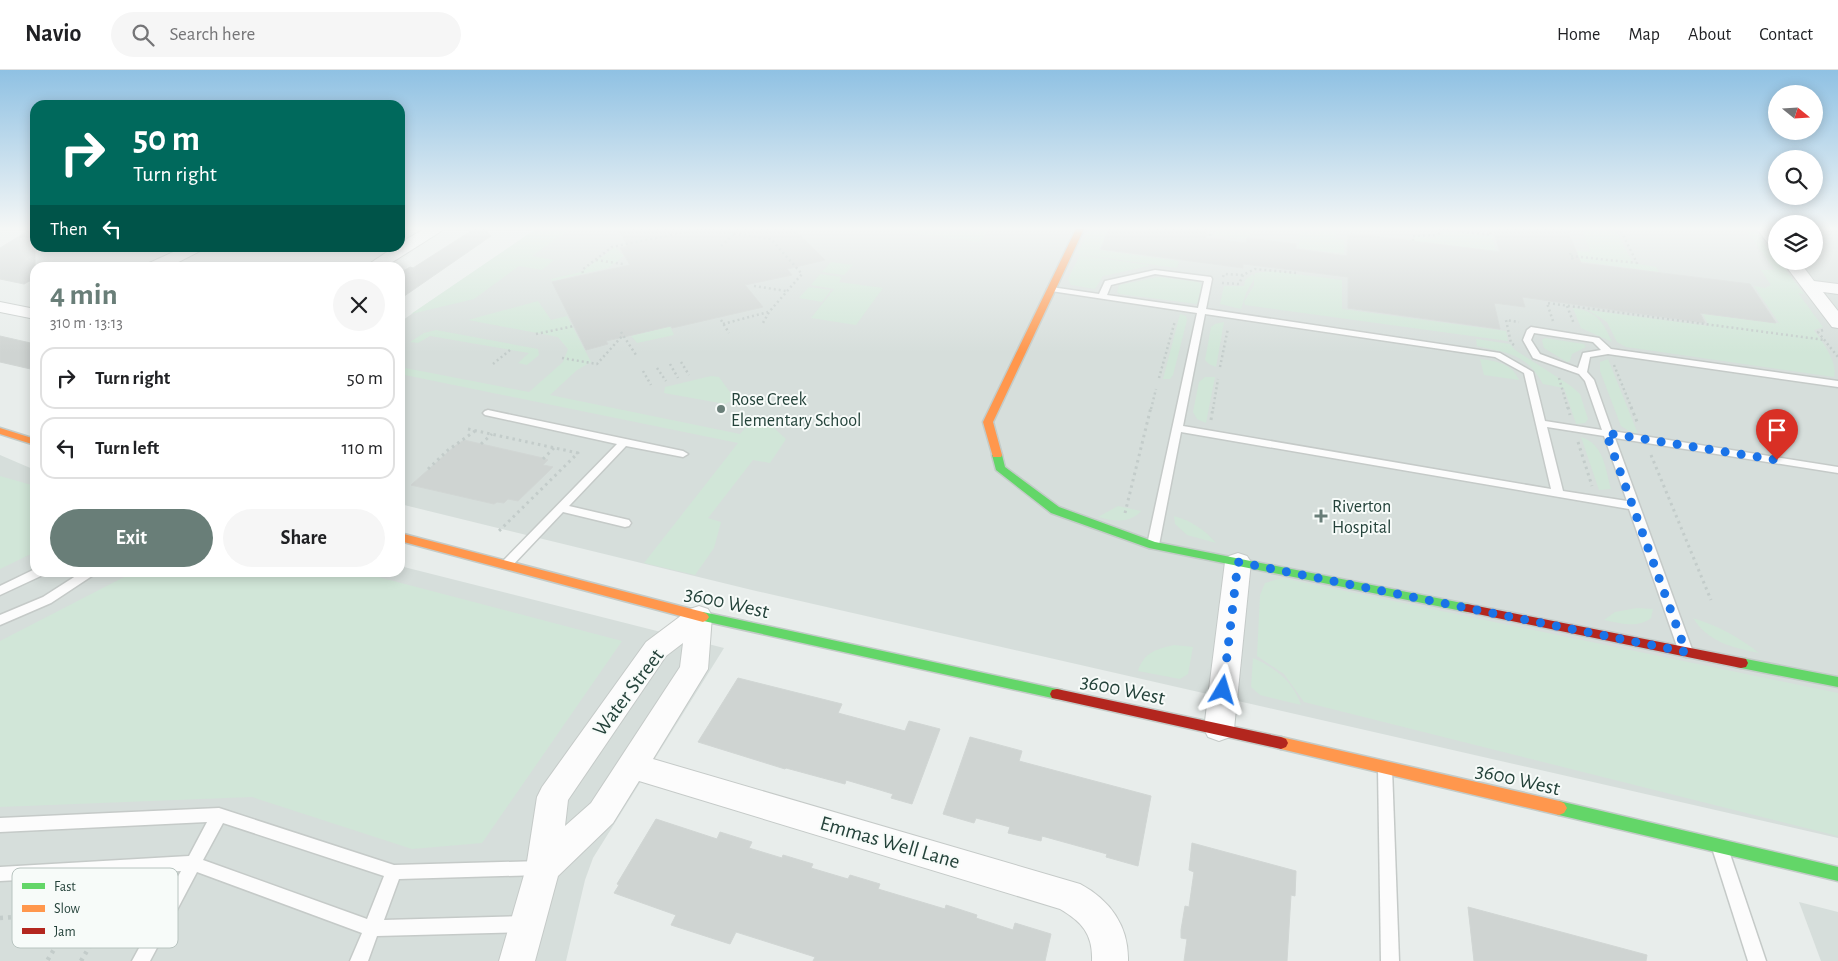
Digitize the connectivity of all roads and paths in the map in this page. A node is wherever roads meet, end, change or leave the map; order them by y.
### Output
1 (799, 271) edge
2 (1060, 271) edge
3 (1252, 271) edge
4 (1271, 271) edge
5 (1798, 271) edge
6 (1296, 273) dead end
7 (1224, 274) dead end
8 (1244, 274) junction
9 (1222, 283) dead end
10 (1809, 285) junction
11 (754, 286) dead end
12 (1051, 289) junction
13 (1838, 289) edge
14 (786, 291) junction
15 (1102, 296) junction
16 (1567, 306) junction
17 (0, 307) edge
18 (1202, 311) junction
19 (769, 312) junction
20 (30, 313) edge
21 (1177, 313) dead end
22 (721, 320) dead end
23 (1229, 322) dead end
24 (763, 323) dead end
25 (1838, 323) edge
26 (723, 324) junction
27 (574, 326) dead end
28 (1556, 326) dead end
29 (1576, 329) dead end
30 (729, 333) dead end
31 (536, 334) dead end
32 (1825, 340) dead end
33 (510, 350) dead end
34 (636, 355) dead end
35 (1610, 356) junction
36 (562, 358) dead end
37 (681, 362) dead end
38 (493, 364) dead end
39 (670, 364) dead end
40 (1220, 367) dead end
41 (657, 368) dead end
42 (643, 371) dead end
43 (1582, 372) junction
44 (689, 375) dead end
45 (678, 378) dead end
46 (1159, 378) dead end
47 (1218, 379) dead end
48 (666, 381) dead end
49 (1838, 384) edge
50 (651, 385) dead end
51 (1156, 389) dead end
52 (488, 413) dead end
53 (1210, 422) dead end
54 (1540, 423) junction
55 (1638, 424) dead end
56 (1177, 428) junction
57 (468, 429) dead end
58 (476, 430) junction
59 (0, 431) edge
60 (1606, 433) junction
61 (492, 434) junction
62 (1576, 436) dead end
63 (30, 440) edge
64 (624, 442) junction
65 (481, 444) dead end
66 (555, 448) junction
67 (1648, 448) dead end
68 (683, 454) dead end
69 (543, 459) dead end
70 (428, 469) dead end
71 (1838, 470) edge
72 (1592, 487) dead end
73 (1558, 494) junction
74 (1633, 506) junction
75 (560, 508) junction
76 (1124, 519) dead end
77 (625, 523) dead end
78 (499, 531) dead end
79 (405, 538) edge
80 (1153, 545) junction
81 (1238, 562) junction
82 (506, 565) junction
83 (30, 576) edge
84 (84, 577) edge
85 (0, 591) edge
86 (1711, 600) dead end
87 (699, 616) junction
88 (0, 620) edge
89 (1686, 652) junction
90 (1838, 682) edge
91 (1219, 729) junction
92 (632, 766) junction
93 (1385, 767) junction
94 (219, 816) junction
95 (0, 825) edge
96 (1719, 845) junction
97 (193, 863) junction
98 (105, 868) edge
99 (543, 868) junction
100 (394, 872) junction
101 (1838, 874) edge
102 (178, 891) edge
103 (526, 924) junction
104 (371, 928) junction
105 (55, 948) edge
106 (89, 948) edge
107 (148, 948) edge
108 (47, 961) edge
109 (81, 961) edge
110 (141, 961) edge
111 (359, 961) edge
112 (516, 961) edge
113 (1110, 961) edge
114 (1390, 961) edge
115 (1757, 961) edge

1 - 14 path
2 - 12 street
3 - 8 path
4 - 6 path
5 - 10 street
7 - 8 path
8 - 9 path
10 - 13 street
10 - 25 street
11 - 14 path
12 - 15 lane
12 - 80 street
14 - 19 path
15 - 18 lane
15 - 18 lane
16 - 28 path
16 - 29 path
16 - 32 path
17 - 20 street
18 - 54 lane
18 - 56 lane
19 - 24 path
19 - 26 path
21 - 46 path
22 - 26 path
23 - 40 path
26 - 30 path
27 - 31 path
33 - 38 path
34 - 36 path
35 - 43 lane
35 - 43 lane
35 - 49 lane
35 - 55 path
37 - 44 path
39 - 45 path
41 - 48 path
42 - 50 path
43 - 60 lane
47 - 53 path
51 - 76 path
52 - 64 lane
54 - 60 lane
54 - 73 lane
56 - 73 lane
56 - 80 lane
57 - 58 path
58 - 61 path
58 - 70 path
59 - 63 street
60 - 71 lane
60 - 74 lane
61 - 65 path
61 - 66 path
62 - 72 path
64 - 68 lane
64 - 75 lane
66 - 69 path
66 - 78 path
67 - 86 path
73 - 74 lane
74 - 89 lane
75 - 77 lane
75 - 82 lane
79 - 82 street, 3600 West
80 - 81 street
81 - 89 street
81 - 91 street
82 - 87 street, 3600 West
83 - 85 lane
84 - 88 lane
87 - 91 street, 3600 West
87 - 92 street, Water Street
87 - 99 street, Water Street
89 - 90 street
91 - 93 street, 3600 West
92 - 99 street, Water Street
92 - 113 street, Emmas Well Lane
93 - 96 street, 3600 West
93 - 114 lane
94 - 95 lane
94 - 97 lane
94 - 100 lane
96 - 101 street, 3600 West
96 - 115 lane
97 - 98 lane
97 - 102 lane
97 - 104 lane
99 - 100 lane
99 - 103 street, Water Street
100 - 104 lane
103 - 104 lane
103 - 112 street, Water Street
104 - 111 lane
105 - 108 path
106 - 109 path
107 - 110 lane

